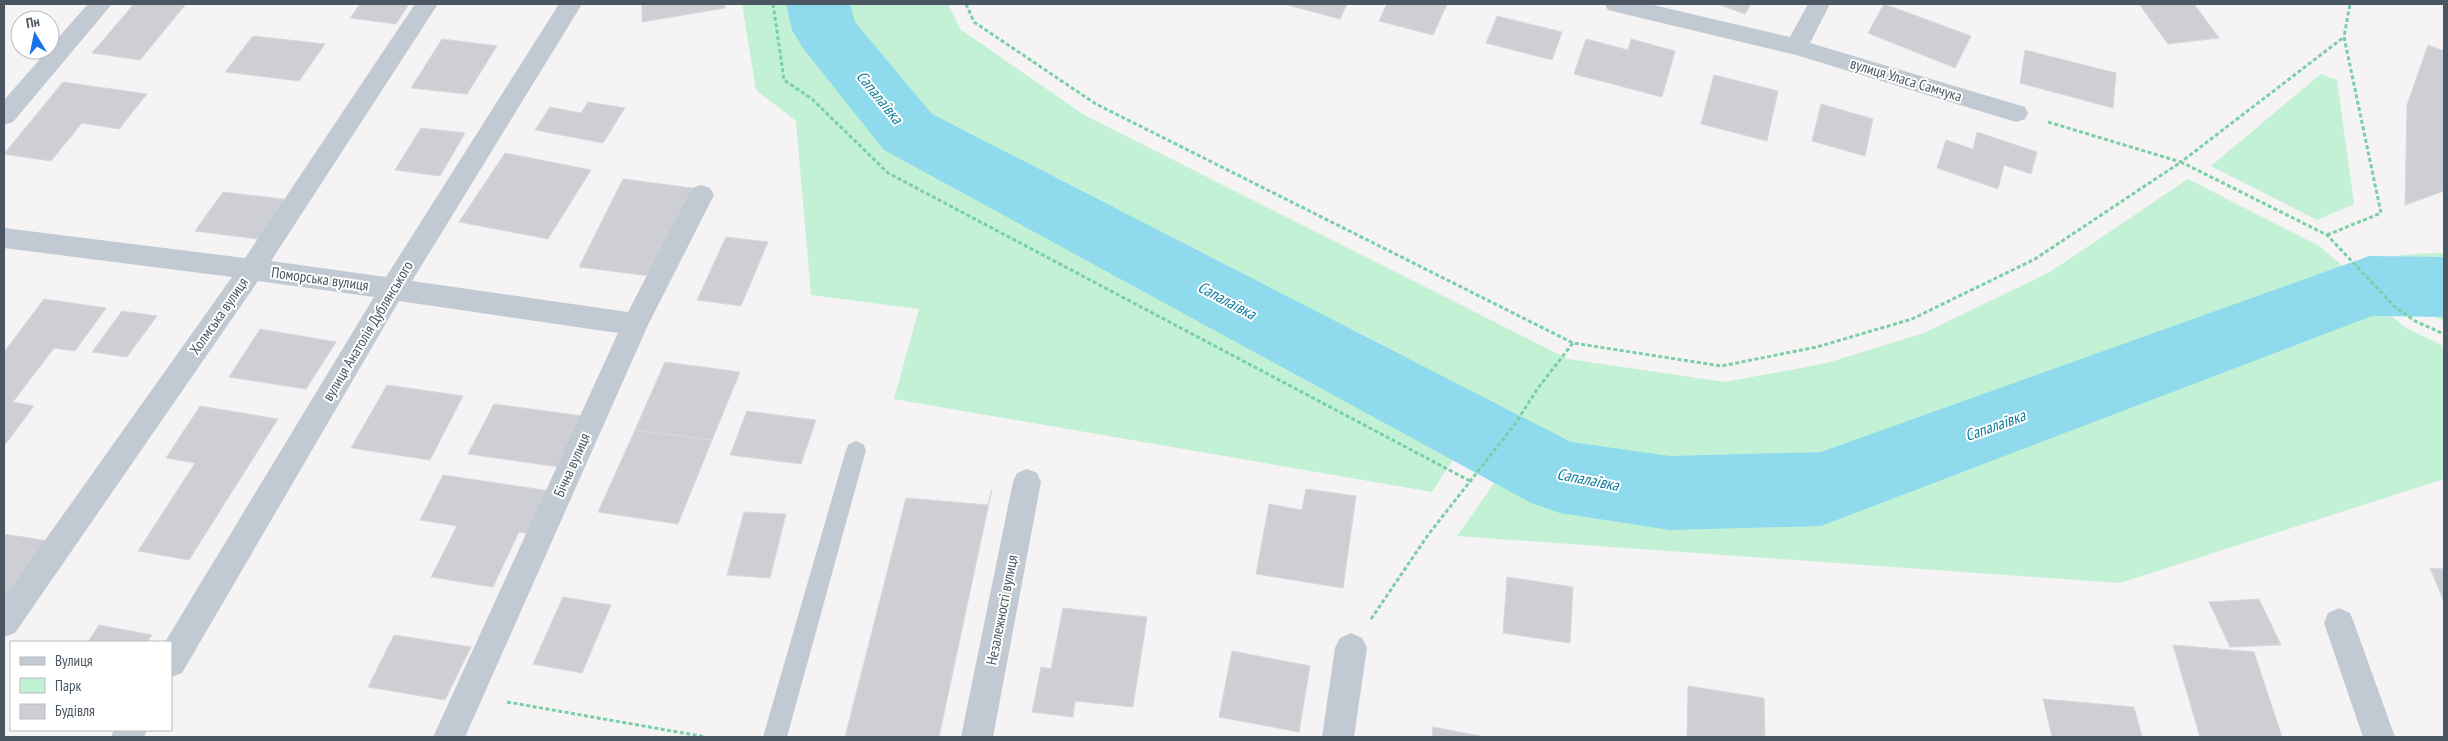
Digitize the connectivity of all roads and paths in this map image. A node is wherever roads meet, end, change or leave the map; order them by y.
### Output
1 (100, 4) edge
2 (427, 4) edge
3 (571, 4) edge
4 (773, 4) edge
5 (966, 4) edge
6 (1616, 4) edge
7 (1819, 4) edge
8 (2350, 4) edge
9 (2344, 37) junction
10 (1796, 47) junction
11 (2016, 113) joint
12 (4, 116) edge
13 (2181, 162) junction
14 (700, 195) dead end
15 (2327, 235) junction
16 (4, 238) edge
17 (252, 269) junction
18 (392, 290) junction
19 (635, 324) junction
20 (2444, 334) edge
21 (1573, 343) junction
22 (856, 450) dead end
23 (1470, 480) junction
24 (1027, 482) dead end
25 (4, 623) edge
26 (2338, 623) dead end
27 (1352, 648) joint
28 (172, 660) edge
29 (469, 695) junction
30 (448, 737) edge
31 (706, 737) edge
32 (775, 737) edge
33 (976, 737) edge
34 (1338, 737) edge
35 (2379, 737) edge

1 - 12 street
2 - 17 street, Холмська вулиця
3 - 18 street, вулиця Анатолія Дублянського
4 - 23 path
5 - 21 path
6 - 10 street, вулиця Уласа Самчука
7 - 10 street
8 - 9 path
9 - 13 path
9 - 15 path
10 - 11 street, вулиця Уласа Самчука
11 - 13 path
13 - 15 path
13 - 21 path
14 - 19 street, Бічна вулиця
15 - 20 path
16 - 17 street, Поморська вулиця
17 - 18 street, Поморська вулиця
17 - 25 street, Холмська вулиця
18 - 19 street, Поморська вулиця
18 - 28 street, вулиця Анатолія Дублянського
19 - 29 street, Бічна вулиця
21 - 23 path
22 - 32 lane
23 - 27 path
24 - 33 street, Незалежності вулиця
26 - 35 street
27 - 34 street
29 - 30 street, Бічна вулиця
29 - 31 path

